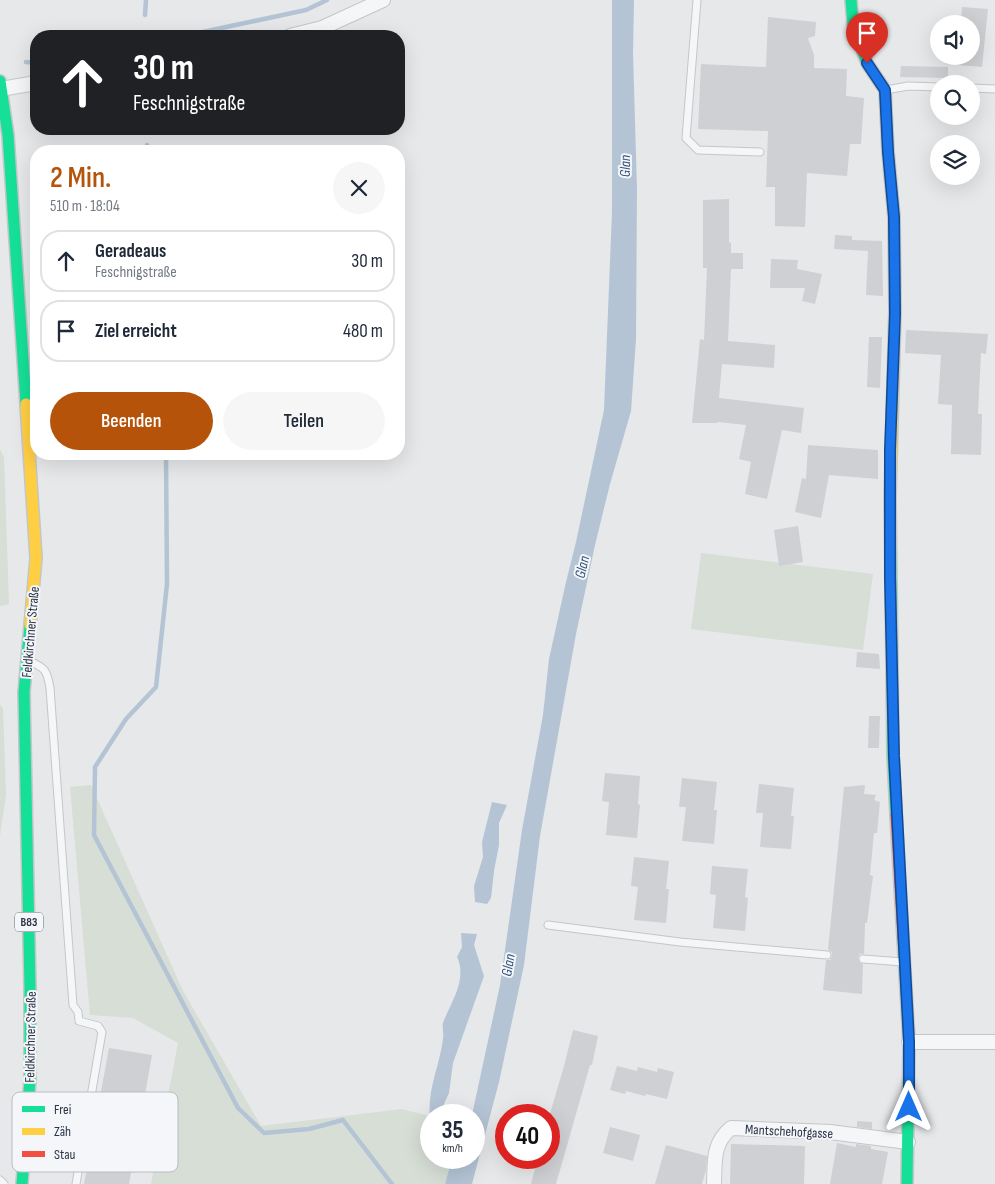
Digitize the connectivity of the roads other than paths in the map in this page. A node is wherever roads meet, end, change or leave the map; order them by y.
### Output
1 (383, 0) edge
2 (697, 0) edge
3 (851, 0) edge
4 (314, 30) edge
5 (30, 84) edge
6 (0, 86) edge
7 (930, 87) edge
8 (980, 88) edge
9 (995, 89) edge
10 (885, 90) junction
11 (760, 152) dead end
12 (27, 660) junction
13 (548, 925) dead end
14 (827, 955) dead end
15 (863, 959) dead end
16 (905, 962) junction
17 (909, 1042) junction
18 (995, 1042) edge
19 (29, 1092) edge
20 (92, 1092) edge
21 (908, 1142) junction
22 (0, 1180) edge
23 (4, 1184) edge
24 (714, 1184) edge
25 (907, 1184) edge

1 - 4 street
2 - 11 lane
3 - 10 street
5 - 6 street
6 - 12 street, Feldkirchner Straße / B83
7 - 10 lane
8 - 9 lane
10 - 16 street
12 - 19 street, Feldkirchner Straße / B83
12 - 20 lane
13 - 14 lane
15 - 16 lane
16 - 17 street
17 - 18 street
17 - 21 street
21 - 24 street, Mantschehofgasse
21 - 25 street
22 - 23 lane

